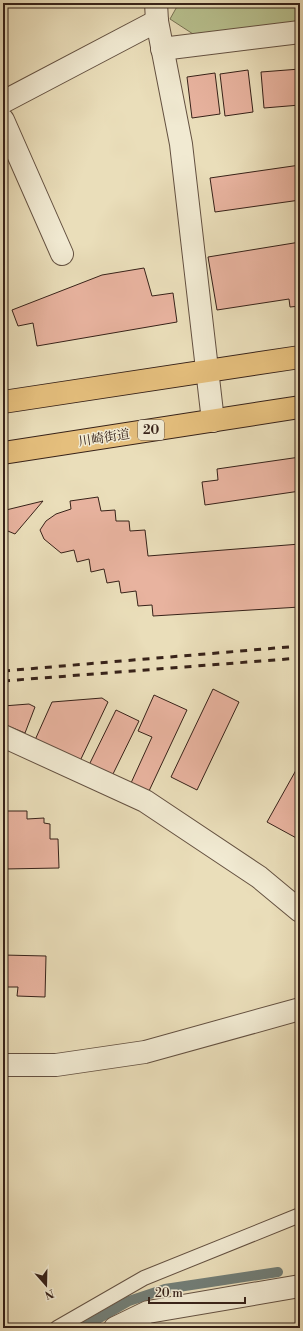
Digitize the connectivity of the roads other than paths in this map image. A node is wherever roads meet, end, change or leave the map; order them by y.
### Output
1 (156, 12) edge
2 (300, 32) edge
3 (162, 49) junction
4 (3, 102) edge
5 (3, 120) edge
6 (62, 254) dead end
7 (300, 357) edge
8 (207, 371) junction
9 (3, 402) edge
10 (300, 407) edge
11 (213, 421) junction
12 (3, 453) edge
13 (3, 736) edge
14 (300, 911) edge
15 (300, 1009) edge
16 (3, 1065) edge
17 (300, 1215) edge
18 (300, 1286) edge
19 (57, 1328) edge
20 (115, 1328) edge

1 - 3 street
1 - 4 street
2 - 3 street
3 - 8 street
5 - 6 street
7 - 8 main road
8 - 9 main road
8 - 11 street
10 - 11 main road, 川崎街道 / 20
11 - 12 main road, 川崎街道 / 20
13 - 14 street
15 - 16 street
17 - 19 lane
18 - 20 street

